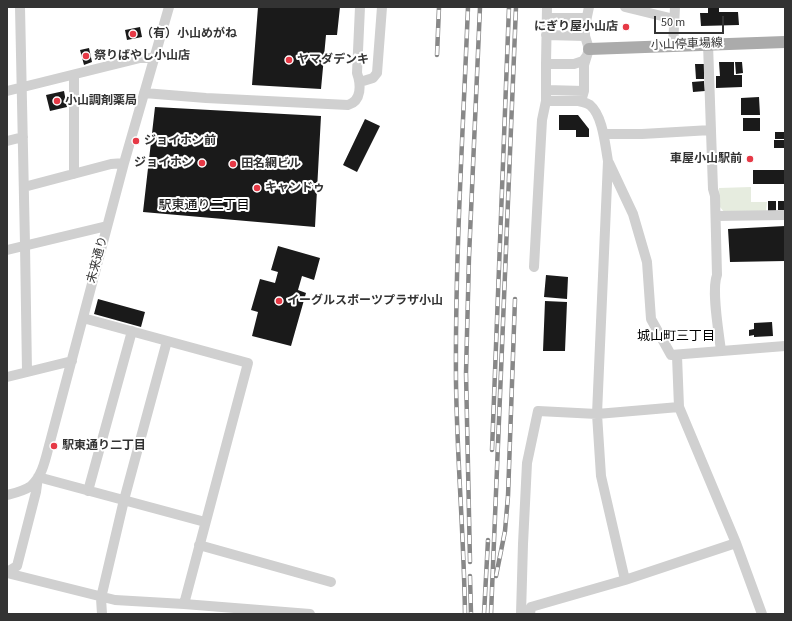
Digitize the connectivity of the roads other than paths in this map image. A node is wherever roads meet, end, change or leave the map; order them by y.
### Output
1 (20, 7) edge
2 (169, 7) edge
3 (360, 7) edge
4 (382, 7) edge
5 (547, 7) edge
6 (589, 7) edge
7 (626, 7) edge
8 (675, 7) edge
9 (547, 18) junction
10 (586, 18) junction
11 (674, 19) junction
12 (546, 35) junction
13 (585, 36) junction
14 (785, 42) edge
15 (708, 44) junction
16 (672, 46) junction
17 (588, 49) junction
18 (155, 58) junction
19 (546, 64) junction
20 (74, 75) junction
21 (360, 82) junction
22 (22, 87) junction
23 (546, 90) junction
24 (7, 91) edge
25 (584, 91) junction
26 (144, 92) junction
27 (546, 102) junction
28 (578, 102) junction
29 (710, 130) junction
30 (604, 134) junction
31 (23, 137) junction
32 (7, 141) edge
33 (608, 161) junction
34 (124, 163) junction
35 (74, 174) junction
36 (24, 187) junction
37 (785, 215) edge
38 (716, 216) junction
39 (107, 226) junction
40 (26, 245) junction
41 (7, 250) edge
42 (534, 267) dead end
43 (83, 318) junction
44 (132, 331) junction
45 (167, 341) junction
46 (785, 346) edge
47 (721, 351) junction
48 (677, 356) junction
49 (72, 361) junction
50 (27, 372) junction
51 (7, 377) edge
52 (679, 407) junction
53 (597, 414) junction
54 (38, 477) junction
55 (88, 491) junction
56 (7, 495) edge
57 (124, 500) junction
58 (205, 522) junction
59 (736, 543) junction
60 (199, 545) junction
61 (7, 573) edge
62 (625, 580) junction
63 (331, 582) dead end
64 (101, 598) junction
65 (184, 604) junction
66 (102, 614) edge
67 (310, 614) edge
68 (521, 614) edge
69 (530, 614) edge
70 (762, 614) edge

1 - 22 street
2 - 18 street, 未来通り
3 - 21 street
4 - 21 street
5 - 9 street
6 - 10 street
7 - 11 street
8 - 11 street
9 - 10 street
9 - 12 street
10 - 13 street
11 - 16 street
12 - 13 street
12 - 19 street
13 - 17 street
14 - 15 main road, 小山停車場線
15 - 16 main road, 小山停車場線
15 - 29 street
16 - 17 main road, 小山停車場線
17 - 19 street
17 - 25 street
18 - 20 street
18 - 26 street, 未来通り
19 - 23 street
20 - 22 street
20 - 35 street
21 - 26 street
22 - 24 street
22 - 31 street
23 - 25 street
23 - 27 street
25 - 28 street
26 - 34 street, 未来通り
27 - 28 street
27 - 42 street
28 - 30 street
29 - 30 street
29 - 38 street
30 - 33 street
31 - 32 street
31 - 36 street
33 - 48 street
33 - 53 street
34 - 35 street
34 - 39 street, 未来通り
35 - 36 street
36 - 40 street
37 - 38 street
38 - 47 street
39 - 40 street
39 - 43 street, 未来通り
40 - 41 street
40 - 50 street
43 - 44 street
43 - 49 street, 未来通り
44 - 45 street
44 - 55 street
45 - 57 street
45 - 58 street
46 - 47 street
47 - 48 street
48 - 52 street
49 - 50 street
49 - 54 street, 未来通り
50 - 51 street
52 - 53 street
52 - 59 street
53 - 62 street
53 - 68 street
54 - 55 street
54 - 56 street, 未来通り
54 - 61 street
55 - 57 street
57 - 58 street
57 - 64 street
58 - 60 street
59 - 62 street
59 - 70 street
60 - 63 street
60 - 65 street
61 - 64 street
62 - 69 street
64 - 65 street
64 - 66 street
65 - 67 street

